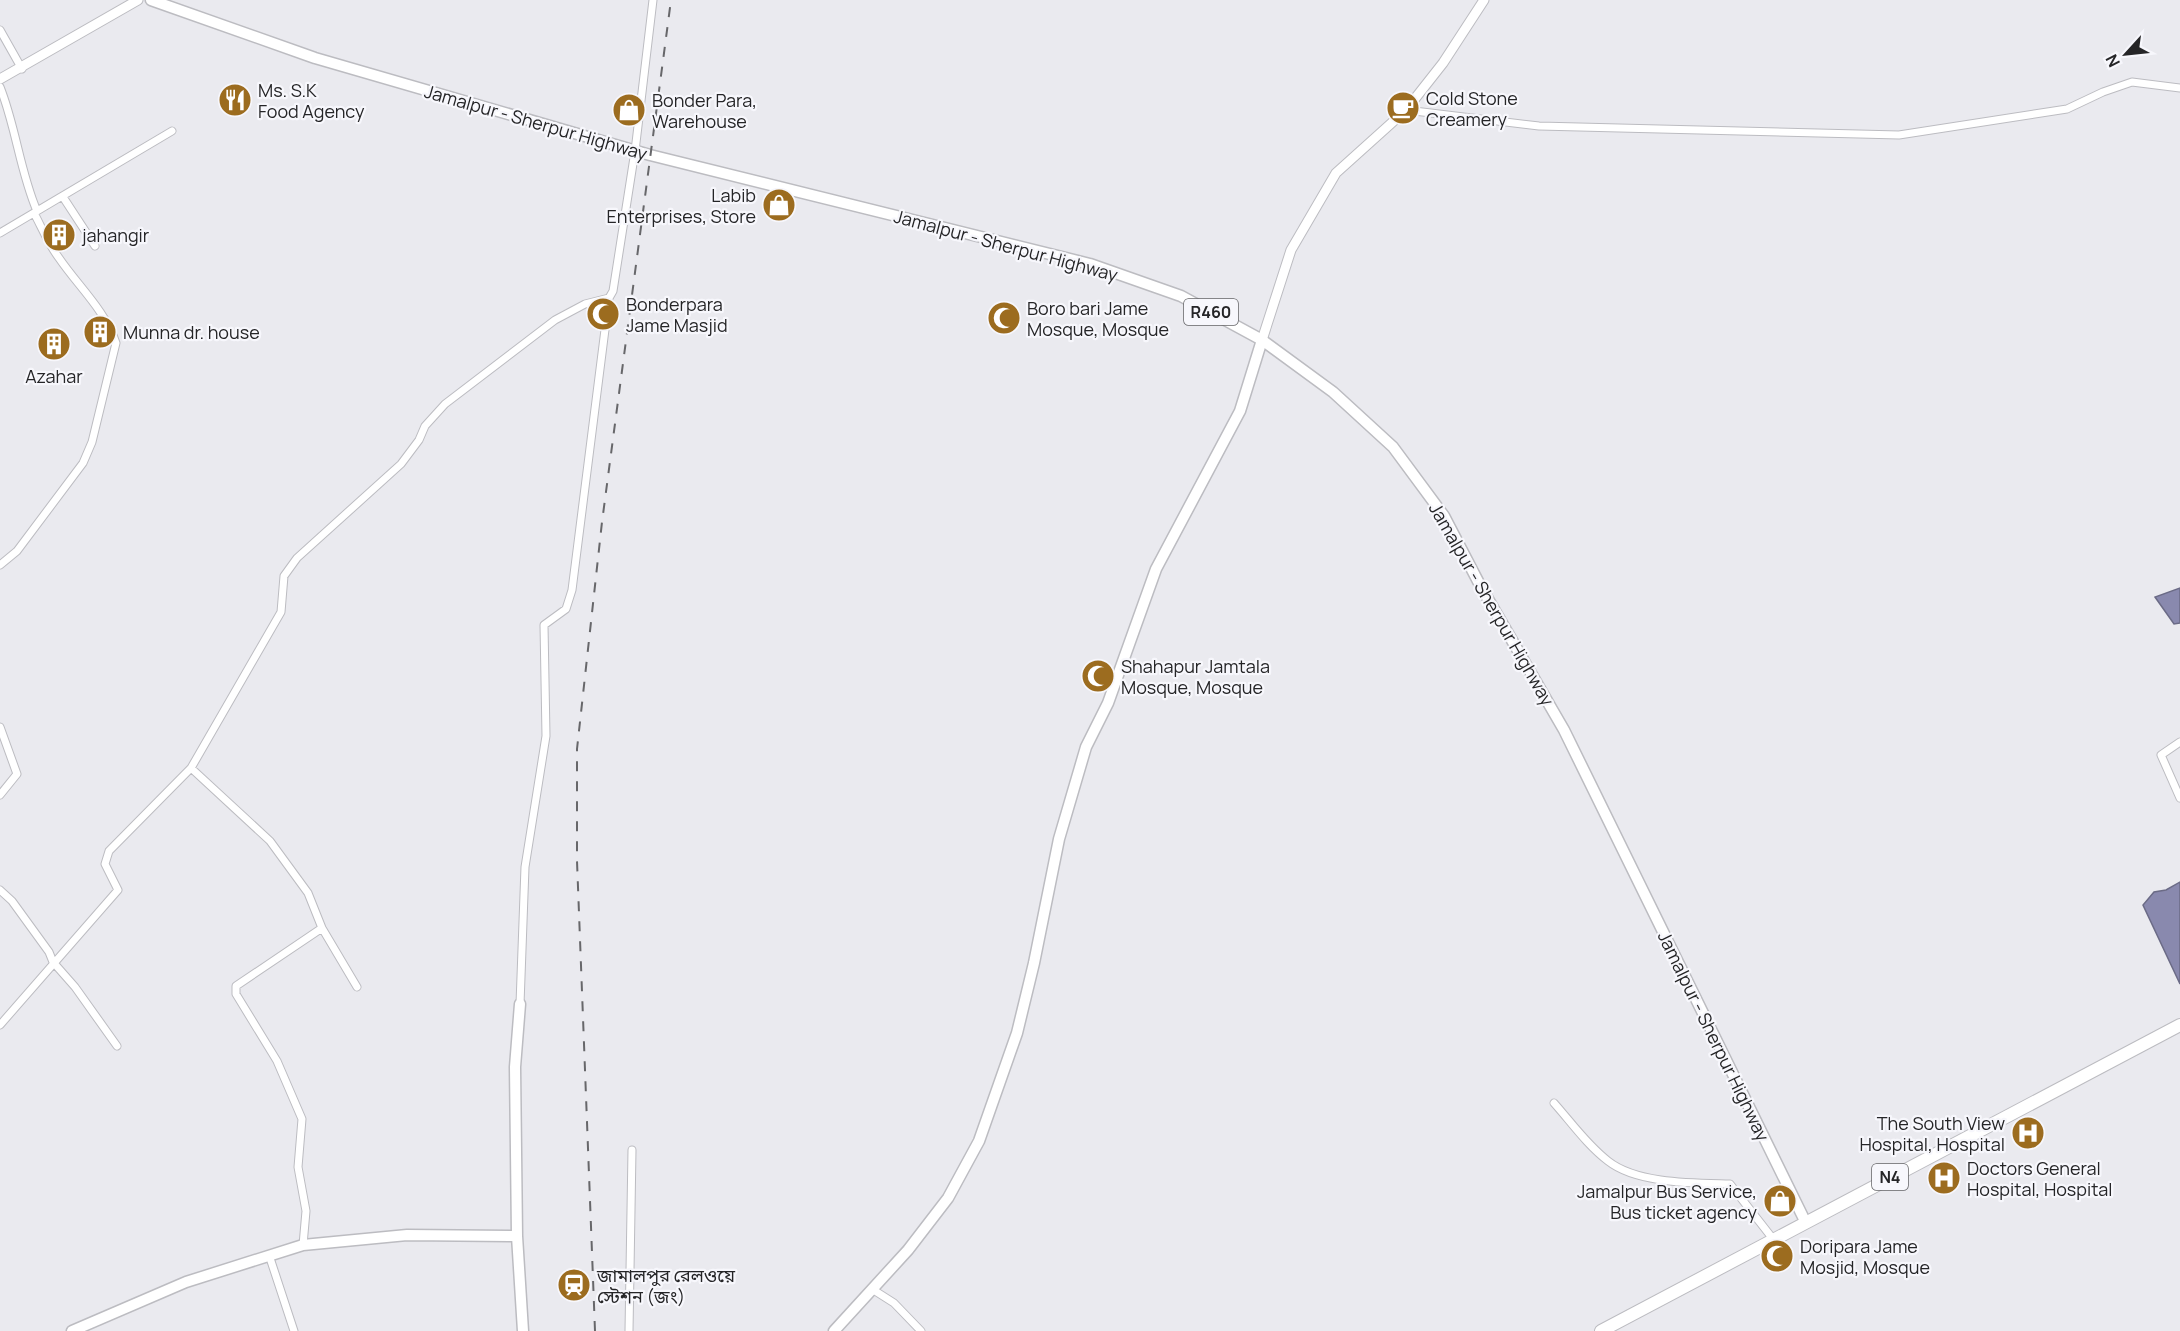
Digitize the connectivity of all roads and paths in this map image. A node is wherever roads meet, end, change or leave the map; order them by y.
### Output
1 (138, 0) edge
2 (151, 0) edge
3 (653, 0) edge
4 (1484, 0) edge
5 (0, 30) edge
6 (22, 69) junction
7 (0, 80) edge
8 (0, 87) edge
9 (2180, 88) edge
10 (1406, 110) junction
11 (172, 131) dead end
12 (634, 151) junction
13 (63, 197) junction
14 (36, 212) junction
15 (0, 233) edge
16 (95, 246) dead end
17 (609, 298) junction
18 (1262, 340) junction
19 (0, 565) edge
20 (0, 727) edge
21 (2180, 742) edge
22 (192, 768) junction
23 (0, 795) edge
24 (2180, 798) edge
25 (0, 890) edge
26 (322, 928) junction
27 (53, 962) junction
28 (357, 987) dead end
29 (520, 1004) joint
30 (0, 1025) edge
31 (2180, 1026) edge
32 (117, 1046) dead end
33 (1554, 1103) dead end
34 (632, 1150) dead end
35 (1805, 1221) junction
36 (517, 1236) junction
37 (1773, 1239) junction
38 (303, 1245) junction
39 (269, 1255) junction
40 (872, 1289) junction
41 (72, 1331) edge
42 (294, 1331) edge
43 (523, 1331) edge
44 (629, 1331) edge
45 (834, 1331) edge
46 (921, 1331) edge
47 (1601, 1331) edge

1 - 6 street
2 - 12 main road, Jamalpur - Sherpur Highway / R460
3 - 12 street
4 - 10 street
5 - 6 street
6 - 7 street
8 - 14 street
9 - 10 street
10 - 18 street
11 - 13 street
12 - 17 street
12 - 18 main road, Jamalpur - Sherpur Highway / R460
13 - 14 street
13 - 16 street
14 - 15 street
14 - 19 street
17 - 22 street
17 - 29 street
18 - 35 main road, Jamalpur - Sherpur Highway / R460
18 - 40 main road
20 - 23 street
21 - 24 street
22 - 26 street
22 - 27 street
25 - 27 street
26 - 28 street
26 - 38 street
27 - 30 street
27 - 32 street
29 - 36 main road
31 - 35 highway, N4
33 - 37 street
34 - 44 street
35 - 37 highway, N4
36 - 38 main road
36 - 43 main road
37 - 47 highway, N4
38 - 39 main road
39 - 41 main road
39 - 42 street
40 - 45 main road
40 - 46 street

